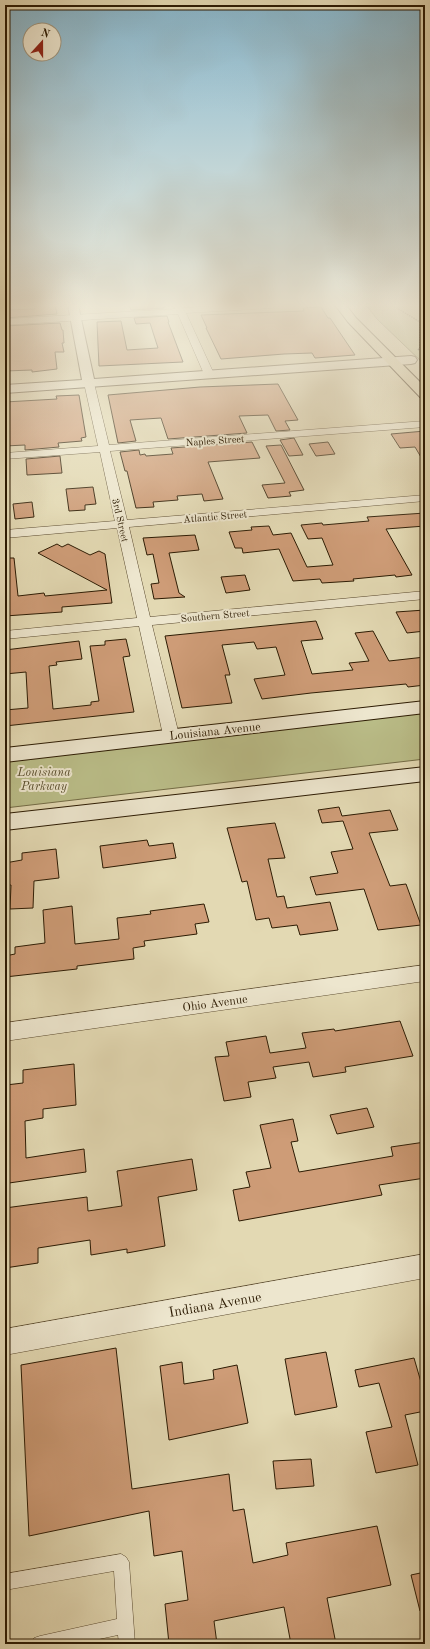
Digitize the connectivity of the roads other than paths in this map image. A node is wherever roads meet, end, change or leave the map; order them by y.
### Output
1 (103, 382) edge
2 (413, 382) edge
3 (89, 383) junction
4 (5, 389) edge
5 (425, 394) edge
6 (425, 424) edge
7 (104, 448) junction
8 (5, 456) edge
9 (425, 498) edge
10 (122, 524) junction
11 (5, 534) edge
12 (425, 595) edge
13 (145, 622) junction
14 (5, 635) edge
15 (425, 708) edge
16 (171, 735) junction
17 (5, 755) edge
18 (425, 774) edge
19 (5, 822) edge
20 (425, 973) edge
21 (5, 1032) edge
22 (425, 1266) edge
23 (5, 1342) edge
24 (5, 1582) edge
25 (126, 1625) junction
26 (46, 1643) edge
27 (127, 1644) edge

1 - 3 street
2 - 5 main road
3 - 4 street
3 - 7 street, 3rd Street
6 - 7 street, Naples Street
7 - 8 street, Naples Street
7 - 10 street, 3rd Street
9 - 10 street, Atlantic Street
10 - 11 street, Atlantic Street
10 - 13 street, 3rd Street
12 - 13 street, Southern Street
13 - 14 street, Southern Street
13 - 16 street, 3rd Street
15 - 16 street, Louisiana Avenue
16 - 17 street, Louisiana Avenue
18 - 19 street
20 - 21 street, Ohio Avenue
22 - 23 street, Indiana Avenue
24 - 25 lane
25 - 26 lane
25 - 27 lane

